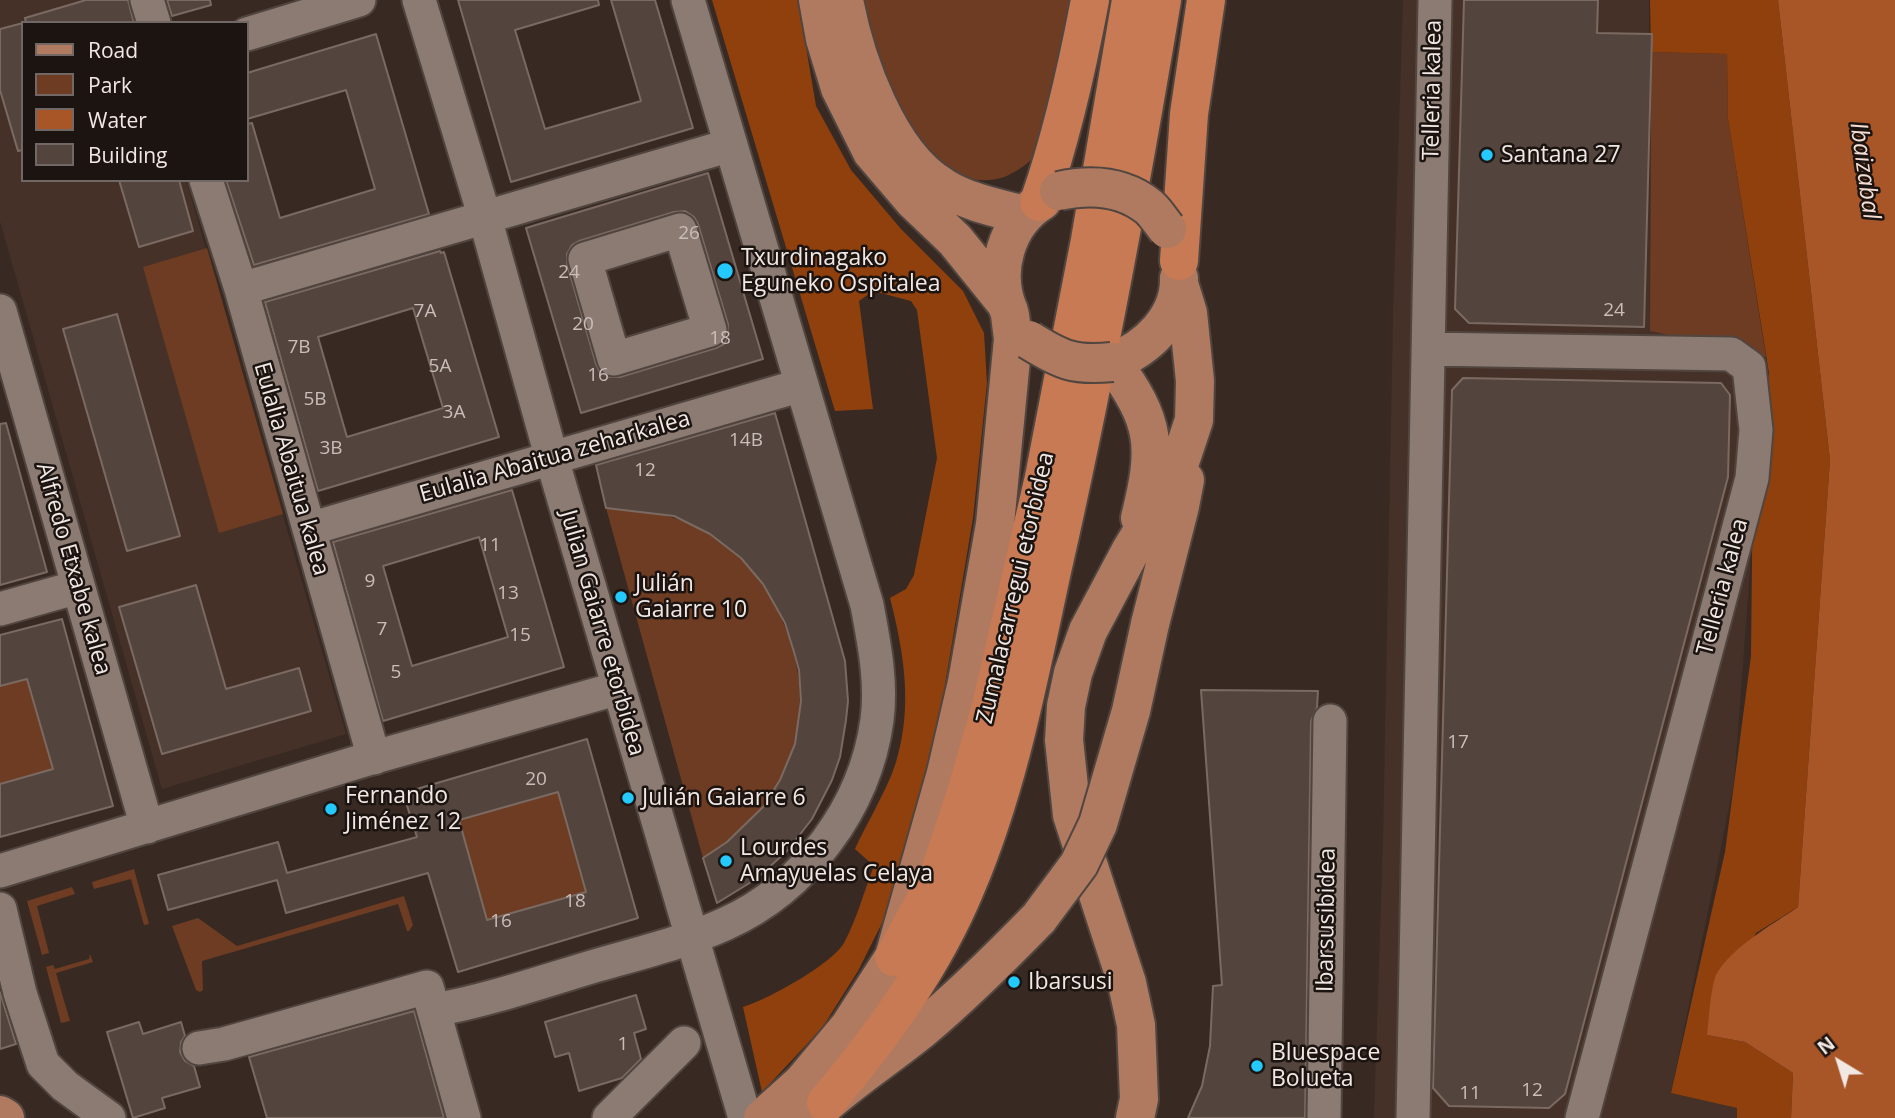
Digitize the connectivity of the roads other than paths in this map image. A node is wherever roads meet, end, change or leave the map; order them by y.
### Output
1 (147, 0) edge
2 (359, 0) edge
3 (419, 0) edge
4 (688, 0) edge
5 (818, 0) edge
6 (844, 0) edge
7 (1090, 0) edge
8 (1131, 0) edge
9 (1162, 0) edge
10 (1206, 0) edge
11 (1435, 0) edge
12 (153, 21) edge
13 (248, 34) edge
14 (730, 145) junction
15 (207, 182) edge
16 (1041, 203) junction
17 (485, 218) junction
18 (1105, 243) junction
19 (1175, 258) junction
20 (240, 289) junction
21 (0, 312) edge
22 (1015, 319) junction
23 (1428, 349) junction
24 (6, 355) edge
25 (1112, 362) junction
26 (806, 400) junction
27 (1194, 420) junction
28 (552, 459) junction
29 (309, 529) junction
30 (1131, 550) junction
31 (78, 587) junction
32 (0, 609) edge
33 (619, 688) junction
34 (1330, 721) dead end
35 (374, 758) junction
36 (147, 827) junction
37 (0, 871) edge
38 (0, 909) edge
39 (692, 937) junction
40 (894, 957) junction
41 (435, 1010) junction
42 (684, 1043) dead end
43 (200, 1048) dead end
44 (818, 1110) edge
45 (0, 1115) edge
46 (5, 1118) edge
47 (109, 1118) edge
48 (464, 1118) edge
49 (609, 1118) edge
50 (745, 1118) edge
51 (763, 1118) edge
52 (1135, 1118) edge
53 (1324, 1118) edge
54 (1413, 1118) edge
55 (1582, 1118) edge

1 - 12 street
2 - 13 street
3 - 17 street, Julian Gaiarre etorbidea
4 - 14 street
5 - 22 main road
6 - 16 main road
7 - 16 highway
8 - 18 highway, Zumalacarregui etorbidea
9 - 18 highway, Zumalacarregui etorbidea
10 - 19 highway
11 - 23 street, Telleria kalea
14 - 17 street
14 - 26 street
15 - 20 street, Eulalia Abaitua kalea
16 - 19 main road, bridge
16 - 22 main road
17 - 20 street
17 - 28 street, Julian Gaiarre etorbidea
18 - 40 highway, Zumalacarregui etorbidea
18 - 44 highway, Zumalacarregui etorbidea
19 - 25 main road
19 - 27 main road
20 - 29 street, Eulalia Abaitua kalea
21 - 24 street, Alfredo Etxabe kalea
22 - 25 main road, bridge
22 - 40 main road
23 - 54 street, Telleria kalea
23 - 55 street, Telleria kalea
24 - 31 street, Alfredo Etxabe kalea
25 - 30 main road
26 - 28 street, Eulalia Abaitua zeharkalea
26 - 39 street
27 - 30 main road
27 - 44 main road, bridge
28 - 29 street, Eulalia Abaitua zeharkalea
28 - 33 street, Julian Gaiarre etorbidea
29 - 35 street, Eulalia Abaitua kalea
30 - 52 main road
31 - 32 street
31 - 36 street, Alfredo Etxabe kalea
33 - 35 street
33 - 39 street, Julian Gaiarre etorbidea
34 - 53 street, Ibarsusibidea
35 - 36 street
36 - 37 street
38 - 47 street
39 - 41 street
39 - 50 street, Julian Gaiarre etorbidea
40 - 51 main road, Zumalacarregui etorbidea
41 - 43 street
41 - 48 street
42 - 49 street
45 - 46 main road

